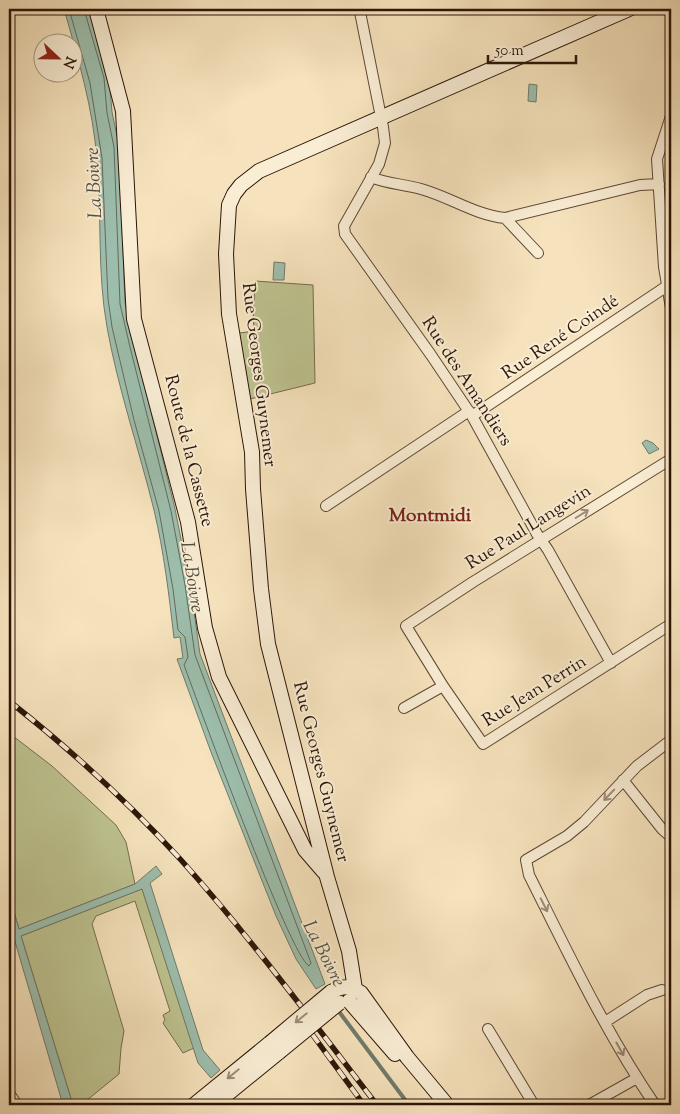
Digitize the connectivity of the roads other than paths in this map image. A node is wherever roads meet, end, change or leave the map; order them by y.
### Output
1 (96, 9) edge
2 (628, 9) edge
3 (359, 10) edge
4 (671, 116) edge
5 (381, 118) junction
6 (371, 177) junction
7 (659, 184) junction
8 (505, 218) junction
9 (538, 253) dead end
10 (667, 286) junction
11 (671, 308) edge
12 (471, 414) junction
13 (671, 459) edge
14 (326, 506) dead end
15 (541, 540) junction
16 (671, 624) edge
17 (406, 626) joint
18 (611, 663) junction
19 (443, 686) junction
20 (404, 708) dead end
21 (671, 740) edge
22 (623, 780) junction
23 (671, 837) edge
24 (327, 877) junction
25 (662, 990) dead end
26 (344, 996) junction
27 (605, 1022) junction
28 (488, 1029) dead end
29 (275, 1047) junction
30 (637, 1078) junction
31 (9, 1094) edge
32 (17, 1105) edge
33 (194, 1105) edge
34 (214, 1105) edge
35 (445, 1105) edge
36 (534, 1105) edge
37 (589, 1105) edge
38 (655, 1105) edge

1 - 24 street, Route de la Cassette
2 - 5 street, Rue Georges Guynemer
3 - 5 street, Rue des Amandiers
4 - 7 street
5 - 6 street, Rue des Amandiers
5 - 24 street, Rue Georges Guynemer
6 - 8 street
6 - 12 street, Rue des Amandiers
7 - 8 street
7 - 10 street
8 - 9 street
10 - 11 street
10 - 12 street, Rue René Coindé
12 - 14 street, Rue René Coindé
12 - 15 street, Rue des Amandiers
15 -> 13 street, Rue Paul Langevin
15 - 17 street, Rue Paul Langevin
15 - 18 street, Rue des Amandiers
16 - 18 street, Rue Jean Perrin
17 - 19 street, Rue Jean Perrin
18 - 19 street, Rue Jean Perrin
19 - 20 street
21 - 22 street
22 - 23 street
22 -> 27 street
24 - 26 street, Rue Georges Guynemer
25 - 27 street
26 - 29 street, bridge
26 - 35 street
27 -> 30 street
28 - 36 street
29 -> 33 street
29 - 34 street
30 - 37 street
30 - 38 street
31 - 32 street

